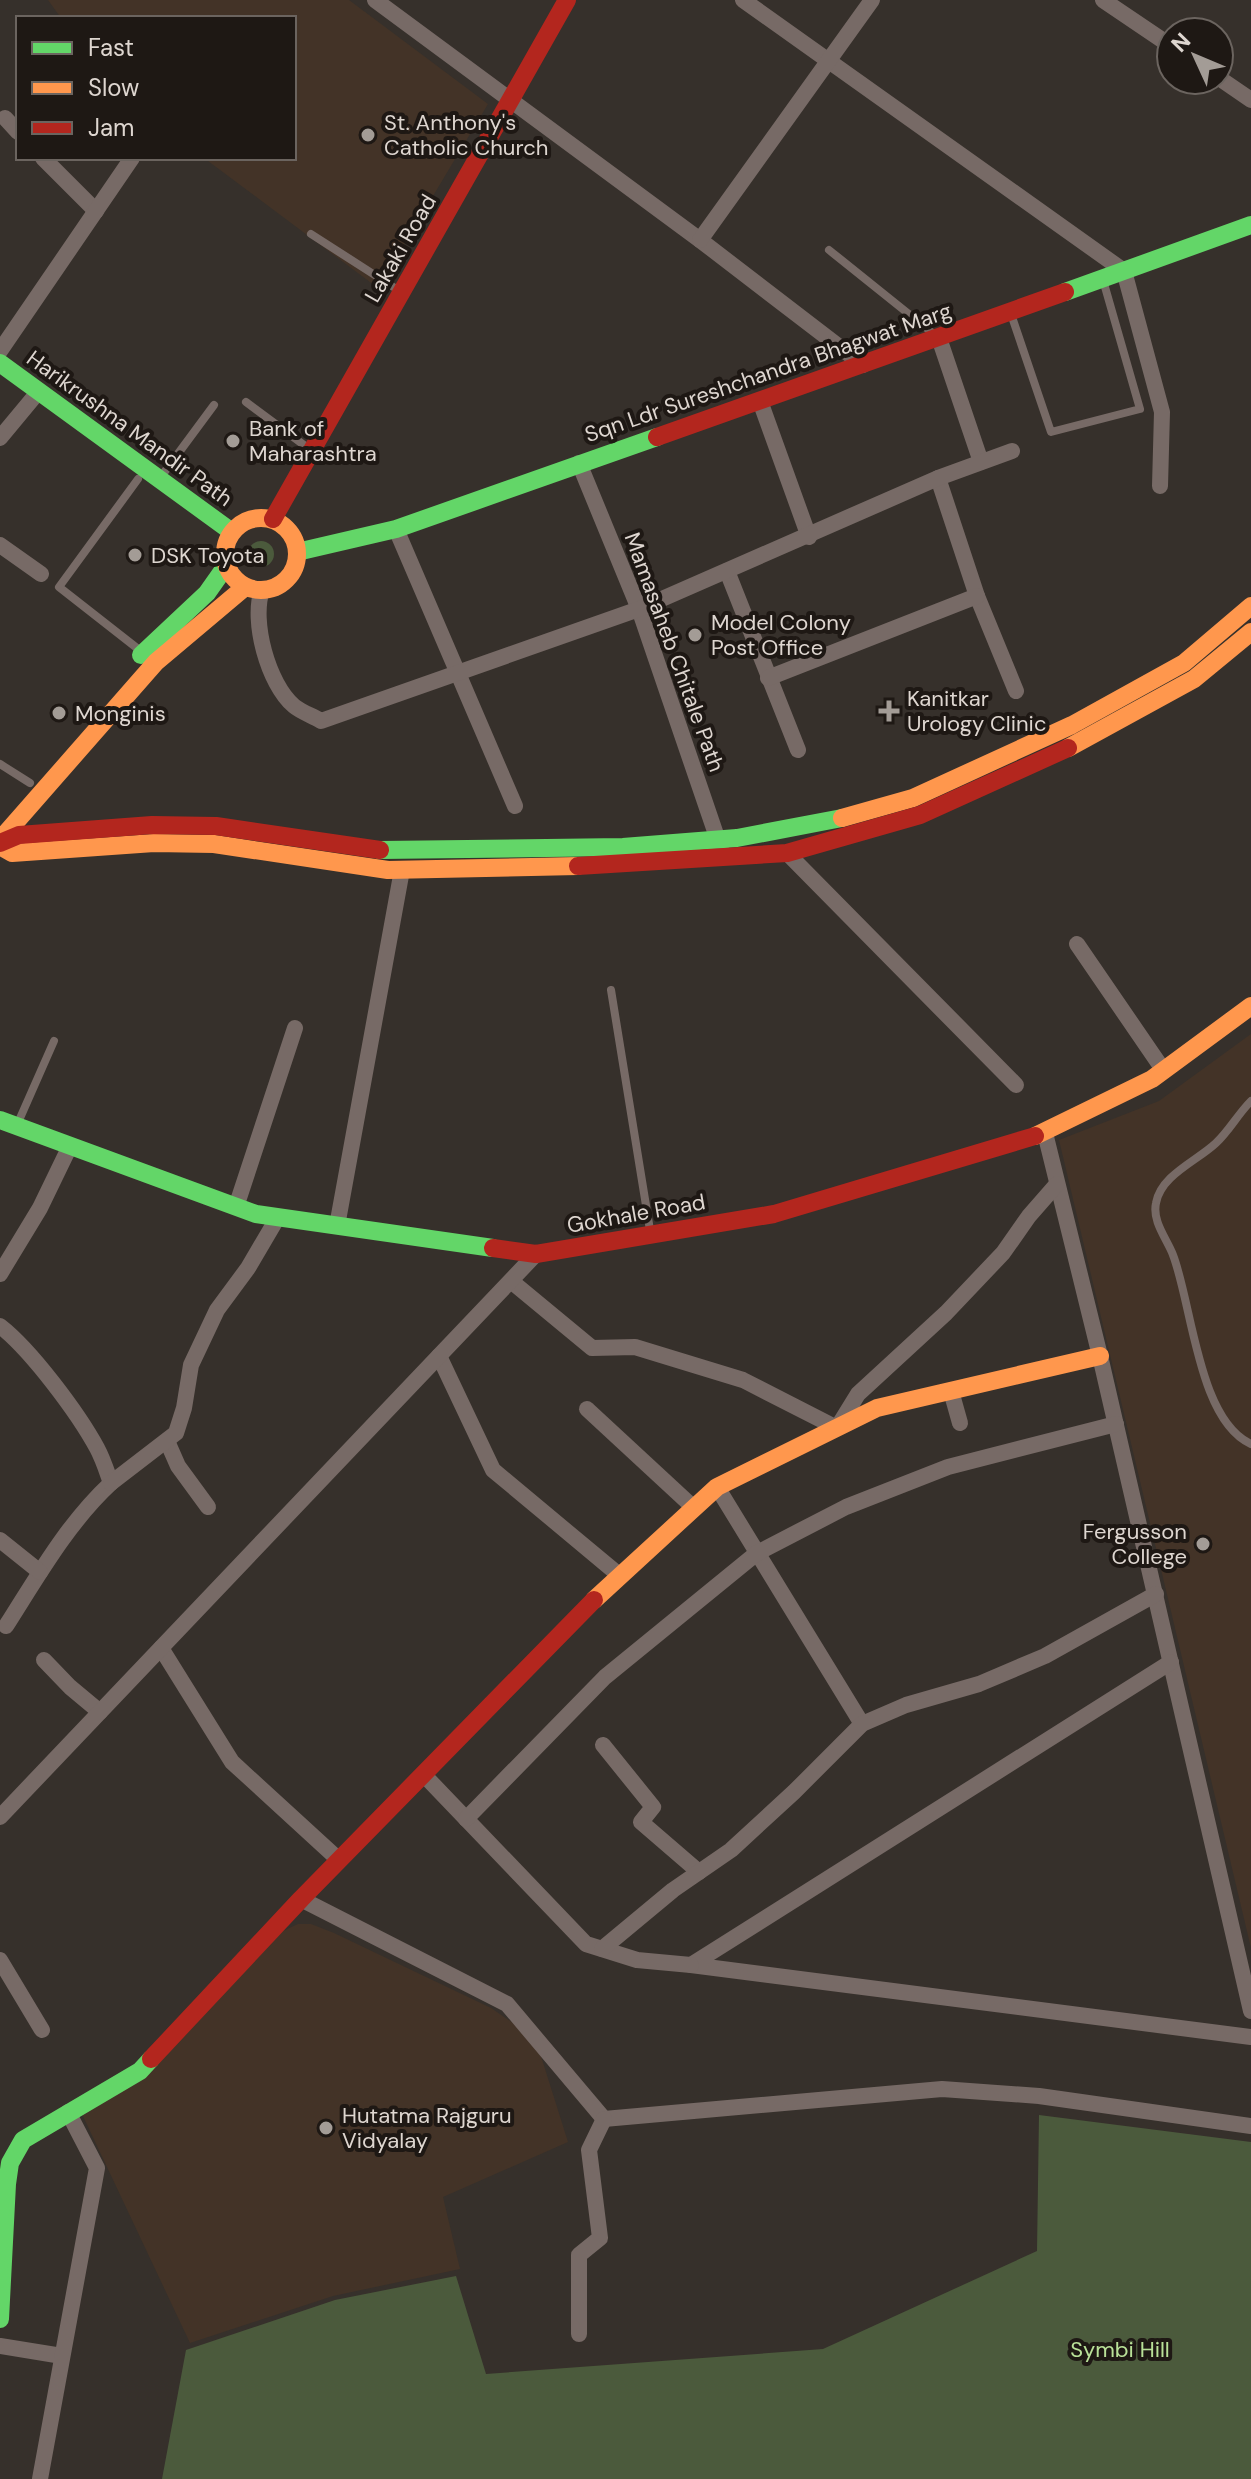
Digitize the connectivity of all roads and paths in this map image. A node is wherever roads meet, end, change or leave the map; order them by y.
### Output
1 (375, 0) edge
2 (567, 0) edge
3 (743, 0) edge
4 (872, 0) edge
5 (1103, 0) edge
6 (1155, 35) edge
7 (829, 61) junction
8 (511, 101) junction
9 (5, 118) dead end
10 (16, 130) edge
11 (45, 160) edge
12 (131, 160) edge
13 (96, 211) junction
14 (1251, 225) edge
15 (311, 234) dead end
16 (700, 240) junction
17 (829, 250) dead end
18 (1124, 271) junction
19 (1102, 280) junction
20 (402, 293) junction
21 (1011, 312) junction
22 (939, 338) junction
23 (0, 351) edge
24 (0, 363) edge
25 (863, 365) junction
26 (39, 391) junction
27 (760, 401) junction
28 (246, 402) dead end
29 (214, 405) dead end
30 (0, 438) edge
31 (312, 451) junction
32 (1012, 451) dead end
33 (981, 462) junction
34 (579, 463) junction
35 (159, 478) junction
36 (938, 478) junction
37 (138, 479) dead end
38 (1160, 486) dead end
39 (273, 519) junction
40 (396, 529) junction
41 (232, 532) junction
42 (809, 537) junction
43 (0, 545) edge
44 (297, 552) junction
45 (226, 566) junction
46 (727, 571) junction
47 (41, 574) dead end
48 (254, 588) junction
49 (977, 596) junction
50 (1251, 606) edge
51 (639, 609) junction
52 (1251, 632) edge
53 (143, 653) junction
54 (458, 673) junction
55 (768, 678) junction
56 (1016, 691) dead end
57 (798, 750) dead end
58 (1015, 761) junction
59 (0, 764) edge
60 (30, 783) junction
61 (515, 806) dead end
62 (0, 817) edge
63 (0, 843) edge
64 (721, 849) junction
65 (787, 853) junction
66 (402, 870) junction
67 (1077, 944) dead end
68 (611, 990) dead end
69 (1251, 1006) edge
70 (295, 1028) dead end
71 (54, 1041) dead end
72 (1164, 1071) junction
73 (1016, 1085) dead end
74 (1251, 1101) edge
75 (8, 1123) edge
76 (1045, 1133) junction
77 (70, 1146) junction
78 (1057, 1184) junction
79 (236, 1207) junction
80 (278, 1217) junction
81 (337, 1226) junction
82 (651, 1235) junction
83 (536, 1254) junction
84 (0, 1274) edge
85 (511, 1281) junction
86 (0, 1326) edge
87 (439, 1356) junction
88 (1100, 1356) junction
89 (951, 1391) junction
90 (587, 1409) dead end
91 (960, 1423) dead end
92 (1116, 1424) junction
93 (837, 1428) junction
94 (167, 1441) junction
95 (1251, 1444) edge
96 (111, 1483) junction
97 (717, 1487) junction
98 (208, 1507) dead end
99 (694, 1508) junction
100 (0, 1540) edge
101 (757, 1553) junction
102 (40, 1572) junction
103 (619, 1575) junction
104 (1156, 1594) junction
105 (6, 1626) dead end
106 (161, 1648) junction
107 (44, 1660) dead end
108 (1171, 1662) junction
109 (100, 1712) junction
110 (862, 1724) junction
111 (603, 1745) dead end
112 (424, 1775) junction
113 (0, 1817) edge
114 (466, 1819) junction
115 (339, 1860) junction
116 (699, 1872) junction
117 (301, 1899) junction
118 (602, 1949) junction
119 (0, 1960) edge
120 (691, 1965) junction
121 (1251, 2011) edge
122 (42, 2030) dead end
123 (1251, 2037) edge
124 (68, 2112) junction
125 (604, 2119) junction
126 (1251, 2126) edge
127 (3, 2186) edge
128 (0, 2319) edge
129 (579, 2334) dead end
130 (0, 2346) edge
131 (62, 2356) junction
132 (40, 2479) edge

1 - 8 street
2 - 8 street, Lakaki Road
3 - 7 street
4 - 7 street
5 - 6 street
7 - 16 street
7 - 18 street
8 - 16 street
8 - 20 street, Lakaki Road
9 - 10 street
11 - 13 street
12 - 13 street
13 - 23 street
14 - 18 street, Sqn Ldr Sureshchandra Bhagwat Marg
15 - 20 lane
16 - 25 street
17 - 22 lane
18 - 19 street, Sqn Ldr Sureshchandra Bhagwat Marg
18 - 38 street
19 - 21 street, Sqn Ldr Sureshchandra Bhagwat Marg
19 - 21 lane
20 - 31 street, Lakaki Road
21 - 22 street, Sqn Ldr Sureshchandra Bhagwat Marg
22 - 25 street, Sqn Ldr Sureshchandra Bhagwat Marg
22 - 33 street
24 - 26 street, Harikrushna Mandir Path
25 - 27 street, Sqn Ldr Sureshchandra Bhagwat Marg
26 - 30 street
26 - 35 street, Harikrushna Mandir Path
27 - 34 street, Sqn Ldr Sureshchandra Bhagwat Marg
27 - 42 street
28 - 31 lane
29 - 35 lane
31 - 39 street, Lakaki Road
32 - 33 street
33 - 36 street
34 - 40 street, Sqn Ldr Sureshchandra Bhagwat Marg
34 - 51 street, Mamasaheb Chitale Path
35 - 41 street, Harikrushna Mandir Path
36 - 42 street
36 - 49 street
37 - 53 lane
39 - 41 street
39 - 44 street
40 - 44 street, Sqn Ldr Sureshchandra Bhagwat Marg
40 - 54 street
41 - 45 street
42 - 46 street
43 - 47 street
44 - 48 street
45 - 48 street
45 - 53 street
46 - 51 street
46 - 55 street
48 - 54 street
48 - 63 street
49 - 55 street
49 - 56 street
50 - 58 street
51 - 54 street
51 - 64 street, Mamasaheb Chitale Path
52 - 58 street
53 - 60 street
54 - 61 street
55 - 57 street
58 - 64 street
58 - 65 street
59 - 60 lane
60 - 62 street
63 - 64 street
63 - 66 street
64 - 65 street
64 - 66 street
65 - 73 street
66 - 81 street
67 - 72 street
68 - 82 lane
69 - 72 street, Gokhale Road
70 - 79 street
71 - 75 lane
72 - 76 street, Gokhale Road
74 - 95 lane
75 - 77 street, Gokhale Road
76 - 78 street
76 - 82 street, Gokhale Road
77 - 79 street, Gokhale Road
77 - 84 street
78 - 88 street
78 - 93 street
79 - 80 street, Gokhale Road
80 - 81 street, Gokhale Road
80 - 94 street
81 - 83 street, Gokhale Road
82 - 83 street, Gokhale Road
83 - 85 street
85 - 87 street
85 - 93 street
86 - 96 street
87 - 103 street
87 - 106 street
88 - 89 street
88 - 92 street
89 - 91 street
89 - 93 street
90 - 99 street
92 - 101 street
92 - 104 street
93 - 97 street
94 - 96 street
94 - 98 street
96 - 102 street
97 - 99 street
97 - 101 street
99 - 103 street
100 - 102 street
101 - 110 street
101 - 114 street
102 - 105 street
103 - 112 street
104 - 108 street
104 - 110 street
106 - 109 street
106 - 115 street
107 - 109 street
108 - 120 street
108 - 121 street
109 - 113 street
110 - 116 street
111 - 116 street
112 - 114 street
112 - 115 street
114 - 118 street
115 - 117 street
116 - 118 street
117 - 124 street
117 - 125 street
118 - 120 street
119 - 122 street
120 - 123 street
124 - 127 street
124 - 131 street
125 - 126 street
125 - 129 street
127 - 128 street
130 - 131 street
131 - 132 street

